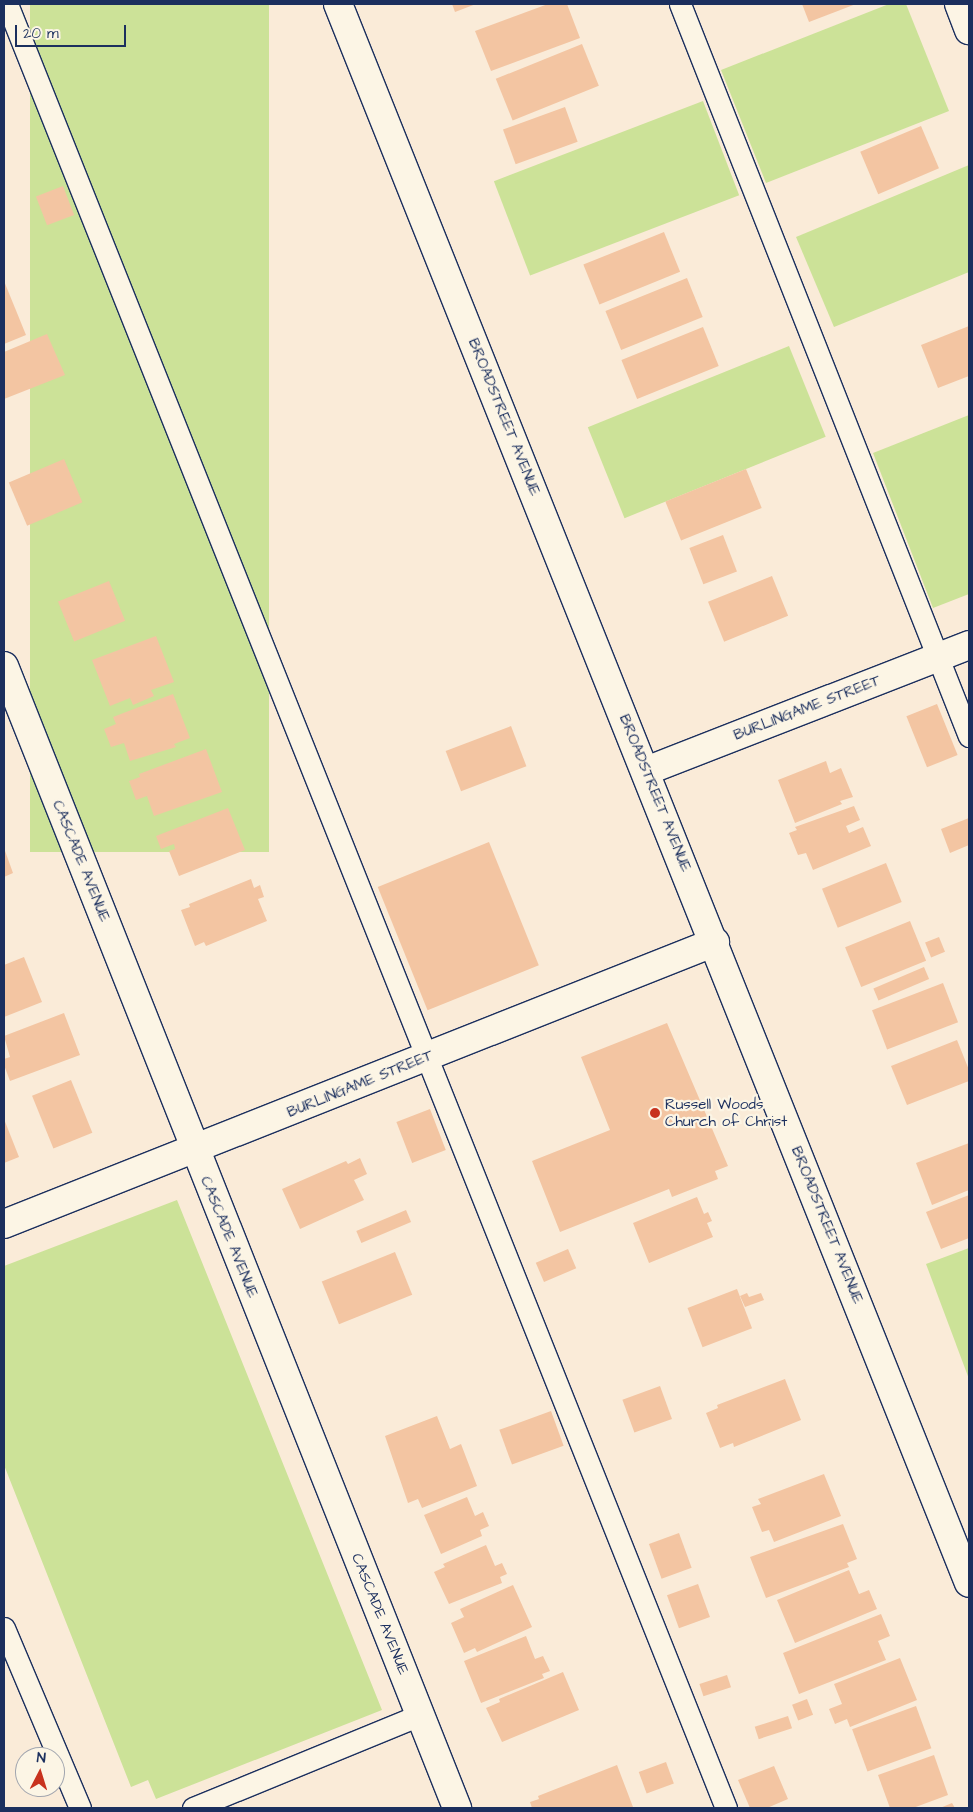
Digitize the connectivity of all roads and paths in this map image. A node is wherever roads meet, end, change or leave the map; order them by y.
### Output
1 (7, 4) edge
2 (338, 4) edge
3 (680, 4) edge
4 (959, 4) edge
5 (969, 30) edge
6 (969, 646) edge
7 (938, 658) junction
8 (4, 666) edge
9 (969, 736) edge
10 (646, 771) junction
11 (715, 942) junction
12 (426, 1057) junction
13 (194, 1150) junction
14 (4, 1224) edge
15 (969, 1583) edge
16 (4, 1628) edge
17 (420, 1715) junction
18 (80, 1808) edge
19 (193, 1808) edge
20 (457, 1808) edge
21 (726, 1808) edge

1 - 12 lane
2 - 10 street, BROADSTREET AVENUE
3 - 7 lane
4 - 5 street
6 - 7 street, BURLINGAME STREET
7 - 9 lane
7 - 10 street, BURLINGAME STREET
8 - 13 street, CASCADE AVENUE
10 - 11 street, BROADSTREET AVENUE
11 - 12 street, BURLINGAME STREET
11 - 15 street, BROADSTREET AVENUE
12 - 13 street, BURLINGAME STREET
12 - 21 lane
13 - 14 street, BURLINGAME STREET
13 - 17 street, CASCADE AVENUE
16 - 18 lane
17 - 19 lane
17 - 20 street, CASCADE AVENUE

